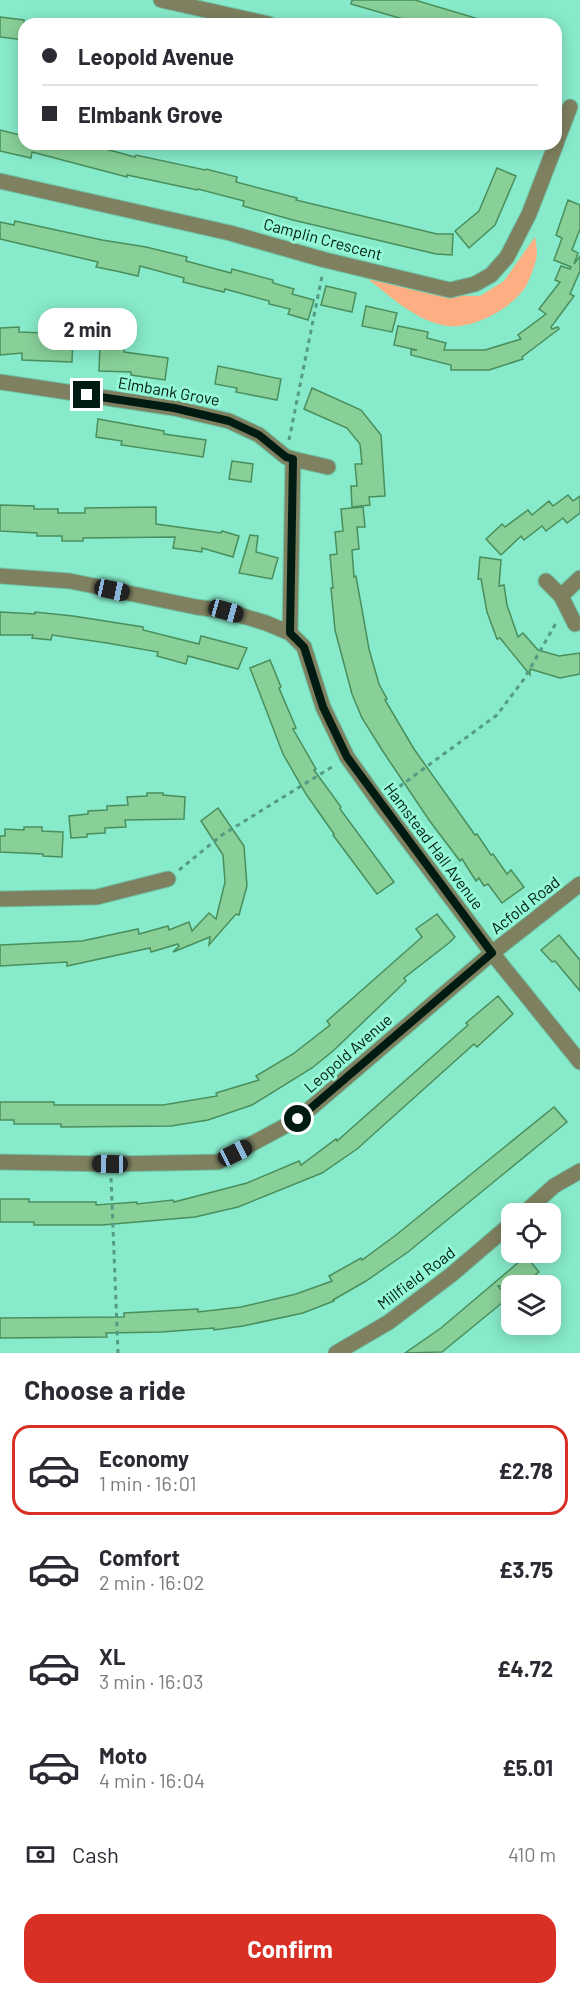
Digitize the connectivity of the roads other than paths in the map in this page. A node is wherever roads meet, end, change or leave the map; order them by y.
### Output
1 (161, 0) edge
2 (242, 18) edge
3 (569, 106) edge
4 (562, 126) edge
5 (553, 150) edge
6 (0, 181) edge
7 (0, 382) edge
8 (289, 458) junction
9 (328, 467) dead end
10 (0, 576) edge
11 (580, 578) edge
12 (546, 581) dead end
13 (564, 601) junction
14 (575, 624) dead end
15 (290, 633) junction
16 (168, 879) road end
17 (580, 884) edge
18 (0, 898) edge
19 (492, 953) junction
20 (580, 1062) edge
21 (0, 1162) edge
22 (580, 1171) edge
23 (535, 1203) edge
24 (501, 1232) edge
25 (336, 1353) edge

1 - 2 street
3 - 4 street, Camplin Crescent
5 - 6 street, Camplin Crescent
7 - 8 street, Elmbank Grove
8 - 9 street, Elmbank Grove
8 - 15 street
10 - 15 street
11 - 13 street
12 - 13 street
13 - 14 street
15 - 19 street, Hamstead Hall Avenue
16 - 18 street
17 - 19 street, Acfold Road
19 - 20 street, Hamstead Hall Avenue
19 - 21 street, Leopold Avenue
22 - 23 street
24 - 25 street, Millfield Road

